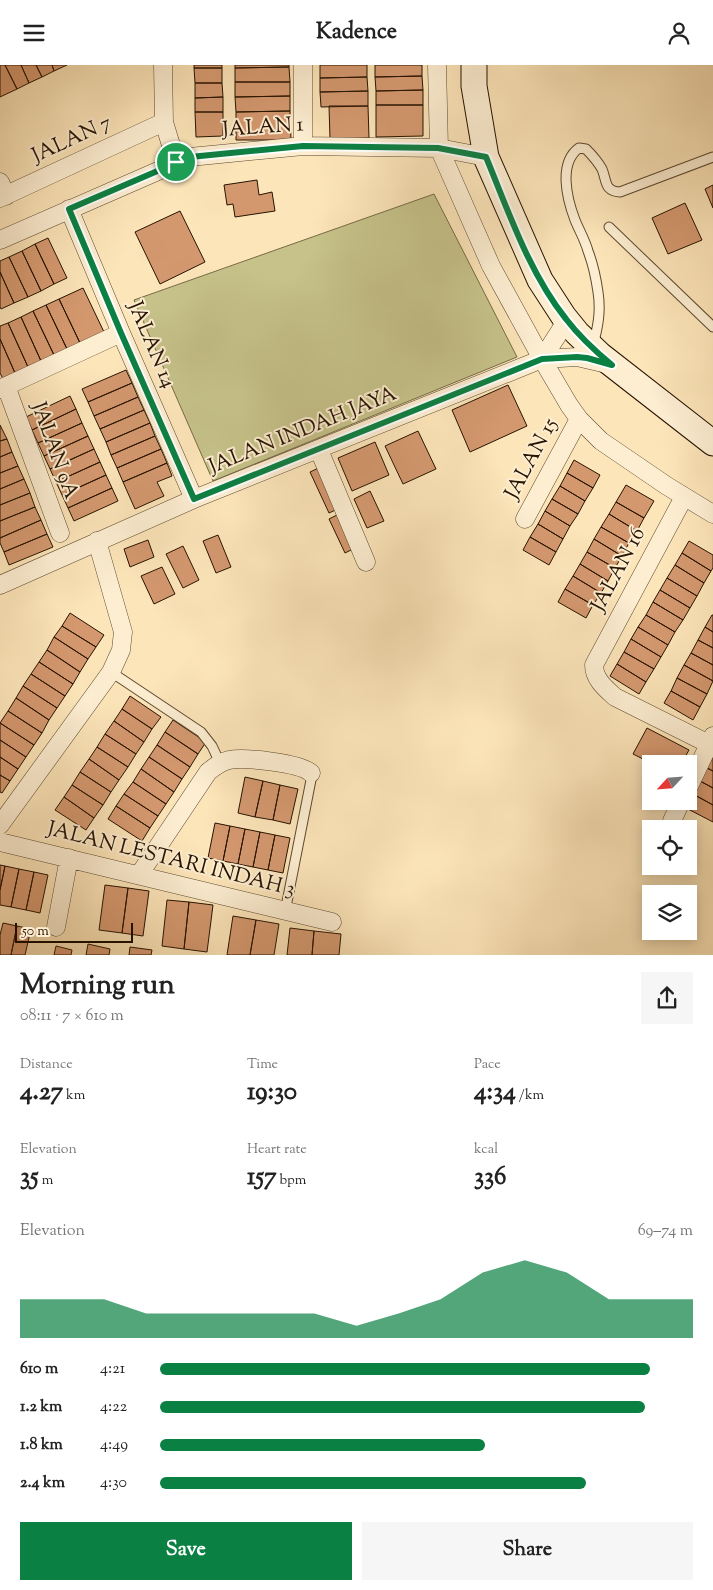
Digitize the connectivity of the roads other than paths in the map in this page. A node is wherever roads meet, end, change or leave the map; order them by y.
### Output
1 (163, 65) edge
2 (302, 65) edge
3 (438, 65) edge
4 (474, 65) edge
5 (164, 122) junction
6 (303, 146) junction
7 (438, 148) junction
8 (486, 157) junction
9 (713, 157) edge
10 (176, 162) junction
11 (2, 192) edge
12 (69, 209) junction
13 (609, 227) dead end
14 (0, 241) edge
15 (564, 317) junction
16 (713, 327) edge
17 (121, 333) junction
18 (592, 347) junction
19 (542, 359) junction
20 (612, 365) junction
21 (3, 387) edge
22 (579, 419) junction
23 (713, 443) edge
24 (319, 450) junction
25 (684, 497) junction
26 (194, 499) junction
27 (713, 514) edge
28 (526, 519) dead end
29 (60, 533) dead end
30 (97, 541) junction
31 (366, 562) dead end
32 (0, 585) edge
33 (111, 672) junction
34 (711, 740) edge
35 (220, 763) junction
36 (698, 767) edge
37 (311, 773) joint
38 (0, 825) edge
39 (0, 842) edge
40 (69, 858) junction
41 (139, 875) junction
42 (285, 912) junction
43 (332, 922) dead end
44 (56, 927) dead end

1 - 5 street
2 - 6 street
3 - 7 street
4 - 8 street
5 - 10 street
5 - 11 street, JALAN 7
6 - 7 street, JALAN 1
6 - 10 street, JALAN 1
7 - 8 street, JALAN 1
7 - 19 street
8 - 15 street
9 - 18 lane
10 - 12 street, JALAN 1
12 - 14 street, JALAN 1
12 - 17 street, JALAN 14
13 - 16 lane
15 - 18 street
15 - 19 street
17 - 21 street
17 - 26 street, JALAN 14
18 - 20 street
19 - 20 street, JALAN INDAH JAYA
19 - 22 street
19 - 24 street, JALAN INDAH JAYA
20 - 23 street
21 - 29 street, JALAN 9A
22 - 25 street
22 - 28 street, JALAN 15
24 - 26 street, JALAN INDAH JAYA
24 - 31 street
25 - 27 street
25 - 34 street, JALAN 16
26 - 30 street, JALAN INDAH JAYA
30 - 32 street, JALAN INDAH JAYA
30 - 33 street
33 - 35 lane
33 - 38 street
34 - 36 street
35 - 37 street
35 - 41 street
37 - 42 lane
39 - 40 street, JALAN LESTARI INDAH 3
40 - 41 street, JALAN LESTARI INDAH 3
40 - 44 street
41 - 42 street, JALAN LESTARI INDAH 3
42 - 43 street, JALAN LESTARI INDAH 3

